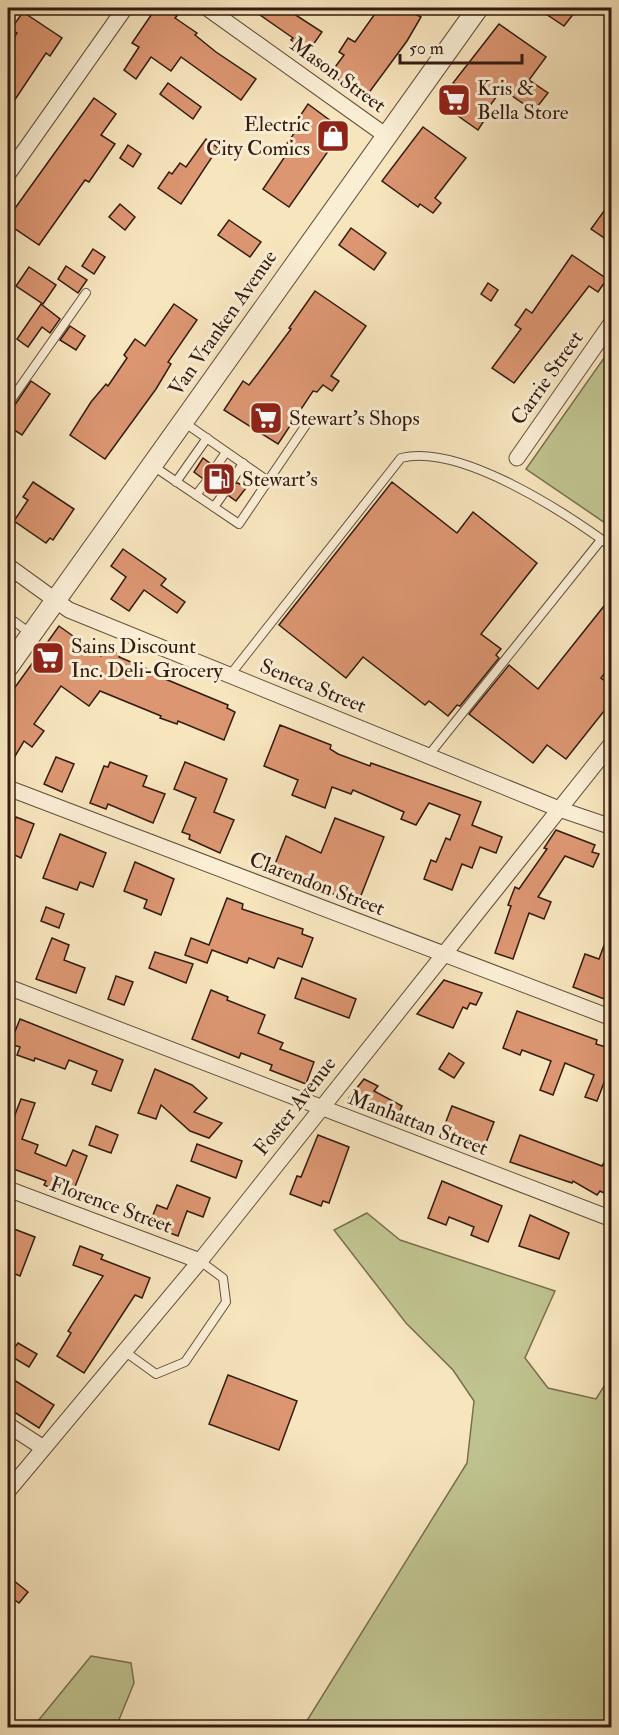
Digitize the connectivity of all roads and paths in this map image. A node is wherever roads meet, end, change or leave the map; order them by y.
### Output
1 (125, 8) edge
2 (207, 8) edge
3 (478, 8) edge
4 (385, 135) junction
5 (8, 174) edge
6 (86, 293) dead end
7 (612, 322) edge
8 (8, 404) edge
9 (310, 419) dead end
10 (183, 421) junction
11 (207, 438) junction
12 (226, 452) junction
13 (517, 458) dead end
14 (243, 464) junction
15 (152, 465) junction
16 (216, 467) dead end
17 (233, 479) dead end
18 (207, 481) dead end
19 (268, 481) junction
20 (176, 482) junction
21 (224, 493) dead end
22 (196, 495) junction
23 (214, 507) junction
24 (601, 540) junction
25 (612, 547) edge
26 (12, 569) edge
27 (8, 585) edge
28 (56, 600) junction
29 (8, 617) edge
30 (32, 634) junction
31 (8, 667) edge
32 (230, 675) junction
33 (612, 743) edge
34 (428, 756) junction
35 (8, 788) edge
36 (559, 809) junction
37 (612, 827) edge
38 (442, 954) junction
39 (8, 987) edge
40 (612, 1018) edge
41 (320, 1108) junction
42 (8, 1189) edge
43 (612, 1220) edge
44 (200, 1261) junction
45 (124, 1351) junction
46 (8, 1425) edge
47 (42, 1447) junction
48 (8, 1491) edge

1 - 5 street
2 - 4 street, Mason Street
3 - 4 street, Van Vranken Avenue
4 - 10 street, Van Vranken Avenue
6 - 8 lane
7 - 13 street, Carrie Street
9 - 19 lane
10 - 11 lane
10 - 15 street, Van Vranken Avenue
11 - 12 lane
11 - 20 lane
12 - 14 lane
12 - 16 lane
14 - 17 lane
14 - 19 lane
15 - 20 lane
15 - 28 street, Van Vranken Avenue
18 - 22 lane
19 - 23 lane
20 - 22 lane
21 - 23 lane
22 - 23 lane
24 - 25 lane
24 - 32 lane
24 - 34 lane
26 - 27 lane
26 - 28 street, Seneca Street
28 - 30 street, Van Vranken Avenue
28 - 32 street, Seneca Street
29 - 30 lane
30 - 31 street, Van Vranken Avenue
32 - 34 street, Seneca Street
33 - 36 street, Foster Avenue
34 - 36 street, Seneca Street
35 - 38 street, Clarendon Street
36 - 37 street, Seneca Street
36 - 38 street, Foster Avenue
38 - 40 street, Clarendon Street
38 - 41 street, Foster Avenue
39 - 41 street, Manhattan Street
41 - 43 street, Manhattan Street
41 - 44 street, Foster Avenue
42 - 44 street, Florence Street
44 - 45 street, Foster Avenue
44 - 45 lane
45 - 47 street, Foster Avenue
46 - 47 street
47 - 48 street, Foster Avenue

